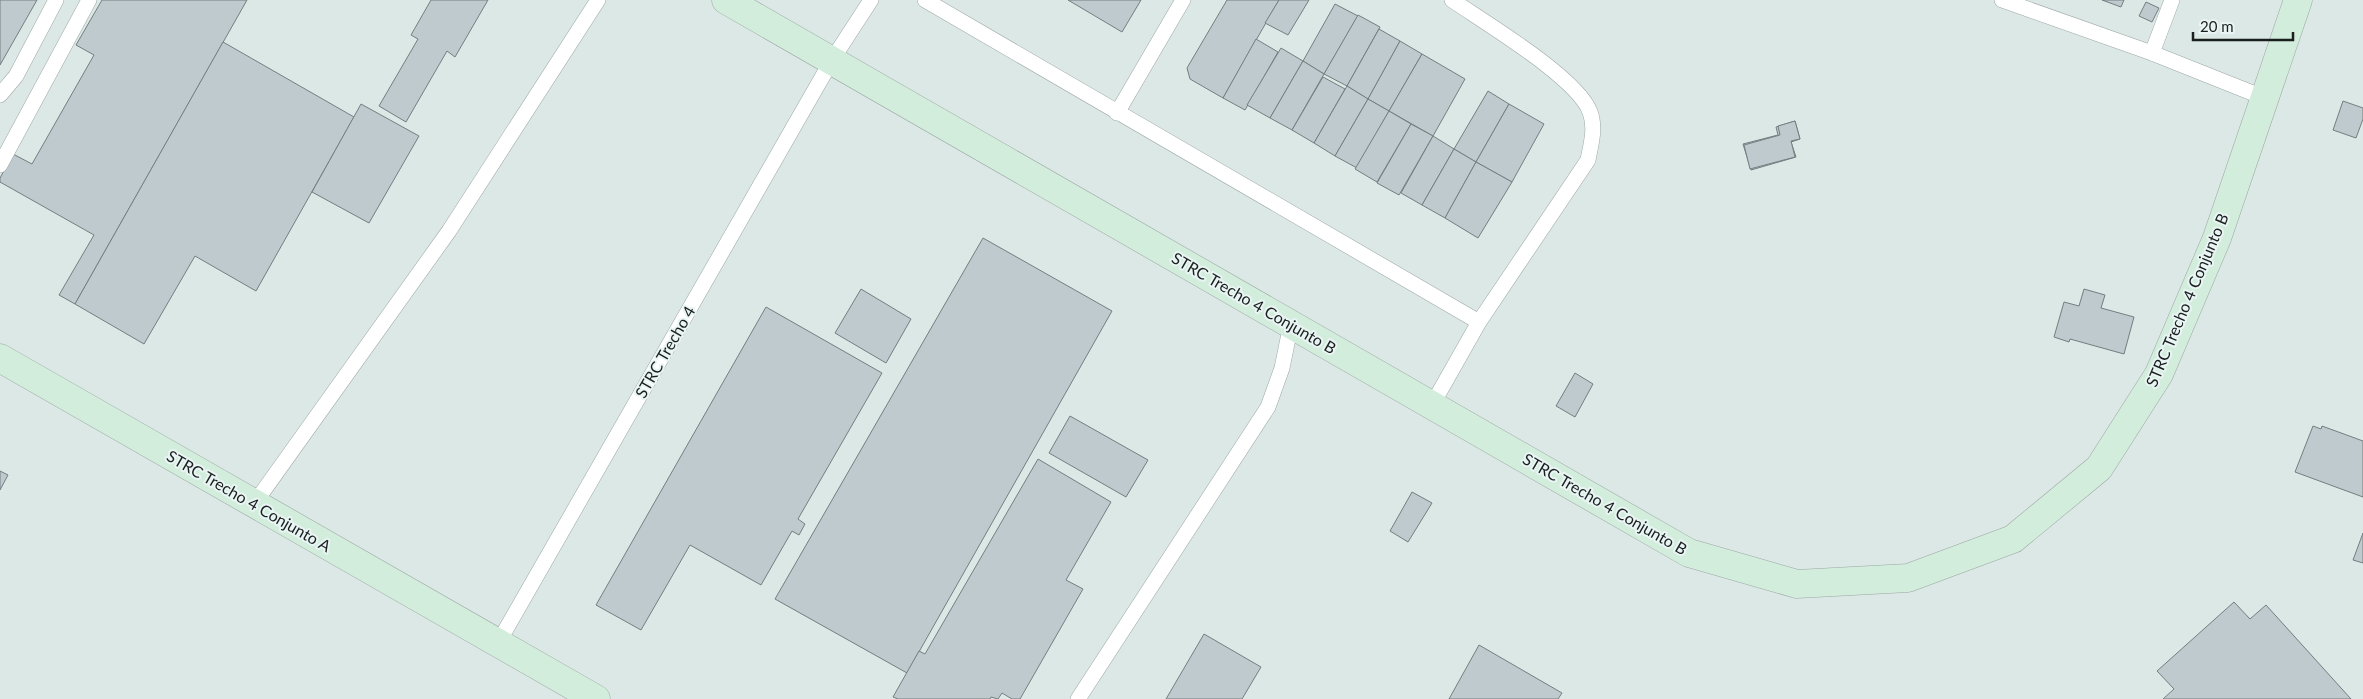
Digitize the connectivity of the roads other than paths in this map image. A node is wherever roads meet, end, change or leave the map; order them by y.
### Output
1 (56, 0) edge
2 (89, 0) edge
3 (598, 0) edge
4 (726, 0) edge
5 (871, 0) edge
6 (925, 0) edge
7 (1182, 0) edge
8 (1452, 0) edge
9 (2002, 0) edge
10 (2172, 0) edge
11 (2298, 0) edge
12 (2152, 53) junction
13 (832, 60) junction
14 (0, 95) edge
15 (2265, 98) junction
16 (1117, 113) junction
17 (0, 166) edge
18 (1479, 322) junction
19 (1291, 324) junction
20 (0, 358) edge
21 (1432, 405) junction
22 (254, 504) junction
23 (498, 643) junction
24 (596, 699) edge
25 (1078, 699) edge

1 - 14 lane
2 - 17 lane
3 - 22 lane
4 - 13 street
5 - 13 lane, STRC Trecho 4
6 - 16 lane
7 - 16 lane
8 - 18 lane
9 - 12 lane
10 - 12 lane
11 - 15 street, STRC Trecho 4 Conjunto B
12 - 15 lane
13 - 19 street, STRC Trecho 4 Conjunto B
13 - 23 lane, STRC Trecho 4
15 - 21 street, STRC Trecho 4 Conjunto B
16 - 18 lane
18 - 21 lane
19 - 21 street, STRC Trecho 4 Conjunto B
19 - 25 lane
20 - 22 street, STRC Trecho 4 Conjunto A
22 - 23 street, STRC Trecho 4 Conjunto A
23 - 24 street

